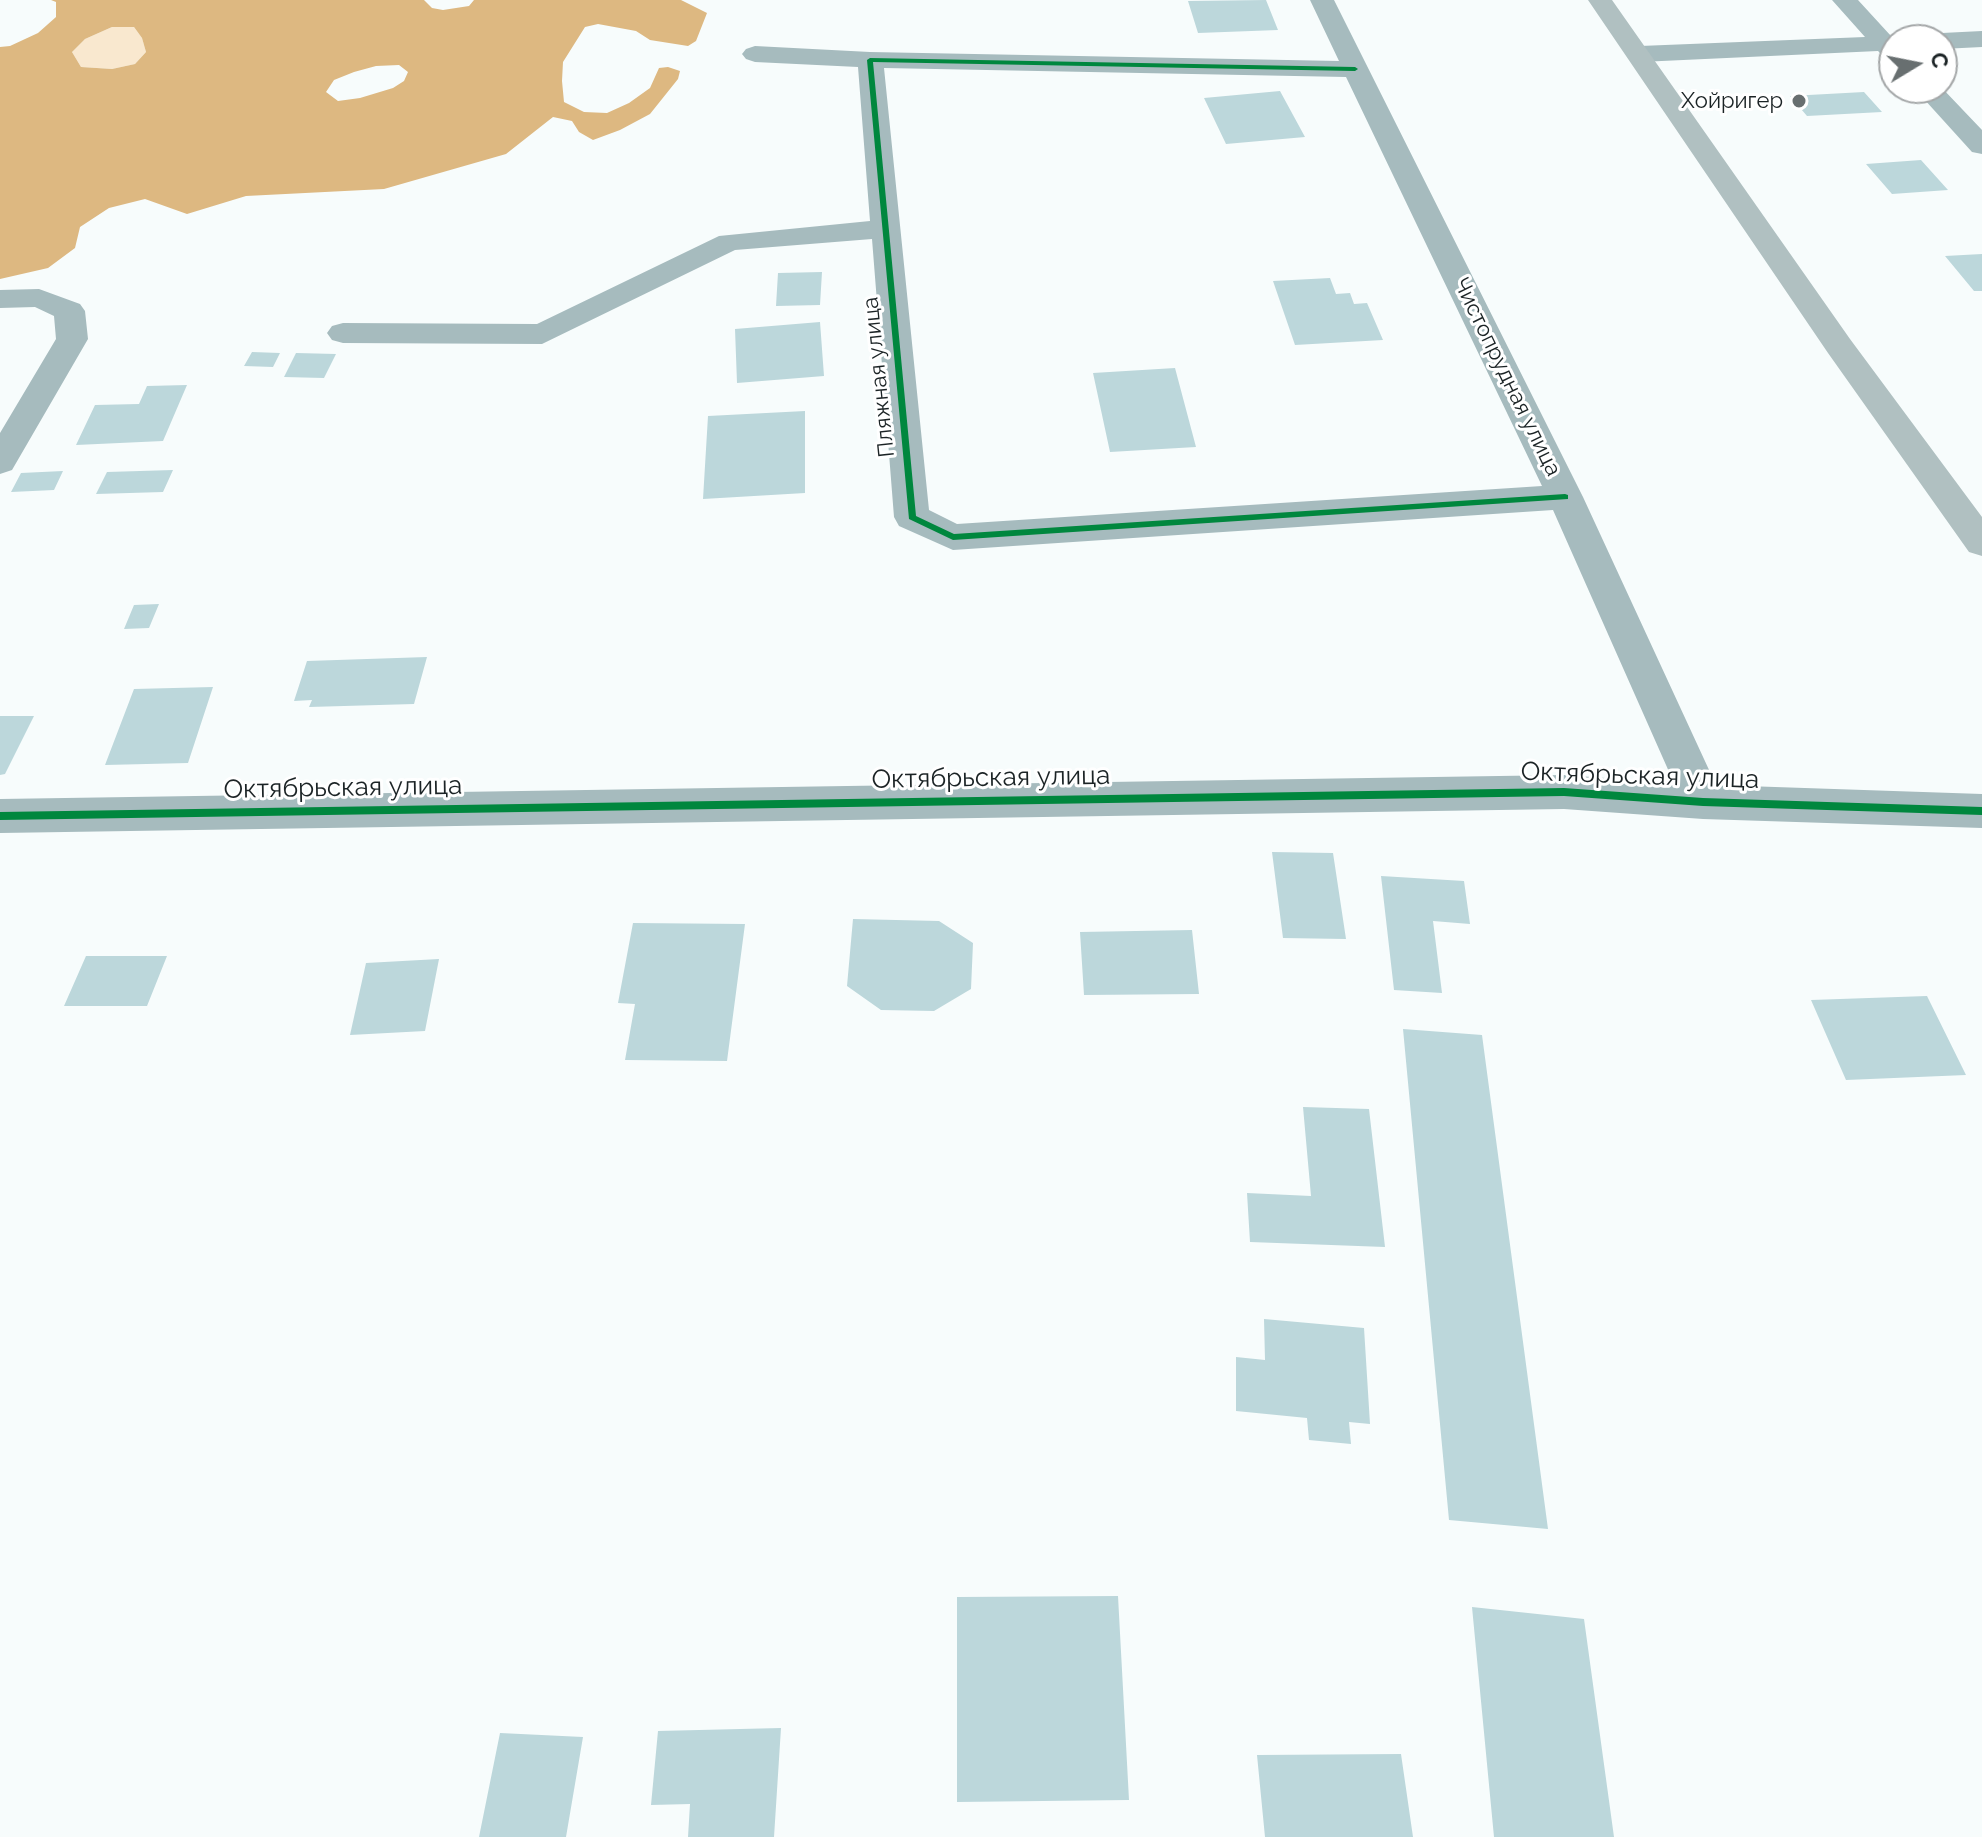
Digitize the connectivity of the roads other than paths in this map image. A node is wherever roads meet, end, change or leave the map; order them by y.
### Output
1 (1322, 0) edge
2 (1600, 0) edge
3 (1844, 0) edge
4 (1878, 33) edge
5 (1982, 39) edge
6 (1958, 40) edge
7 (1878, 46) edge
8 (755, 54) dead end
9 (1640, 54) junction
10 (870, 60) junction
11 (1355, 69) junction
12 (1942, 104) edge
13 (1982, 146) edge
14 (884, 229) junction
15 (0, 299) edge
16 (343, 333) dead end
17 (0, 462) edge
18 (1565, 497) junction
19 (1982, 543) edge
20 (1703, 802) junction
21 (1982, 811) edge
22 (0, 816) edge

1 - 11 street, Чистопрудная улица
2 - 9 main road
3 - 4 street
5 - 6 street
7 - 9 street
8 - 10 street
9 - 19 main road
10 - 11 street
10 - 14 street, Пляжная улица
11 - 18 street, Чистопрудная улица
12 - 13 street
14 - 16 street
14 - 18 street, Пляжная улица
15 - 17 street
18 - 20 street, Чистопрудная улица
20 - 21 street, Октябрьская улица
20 - 22 street, Октябрьская улица

